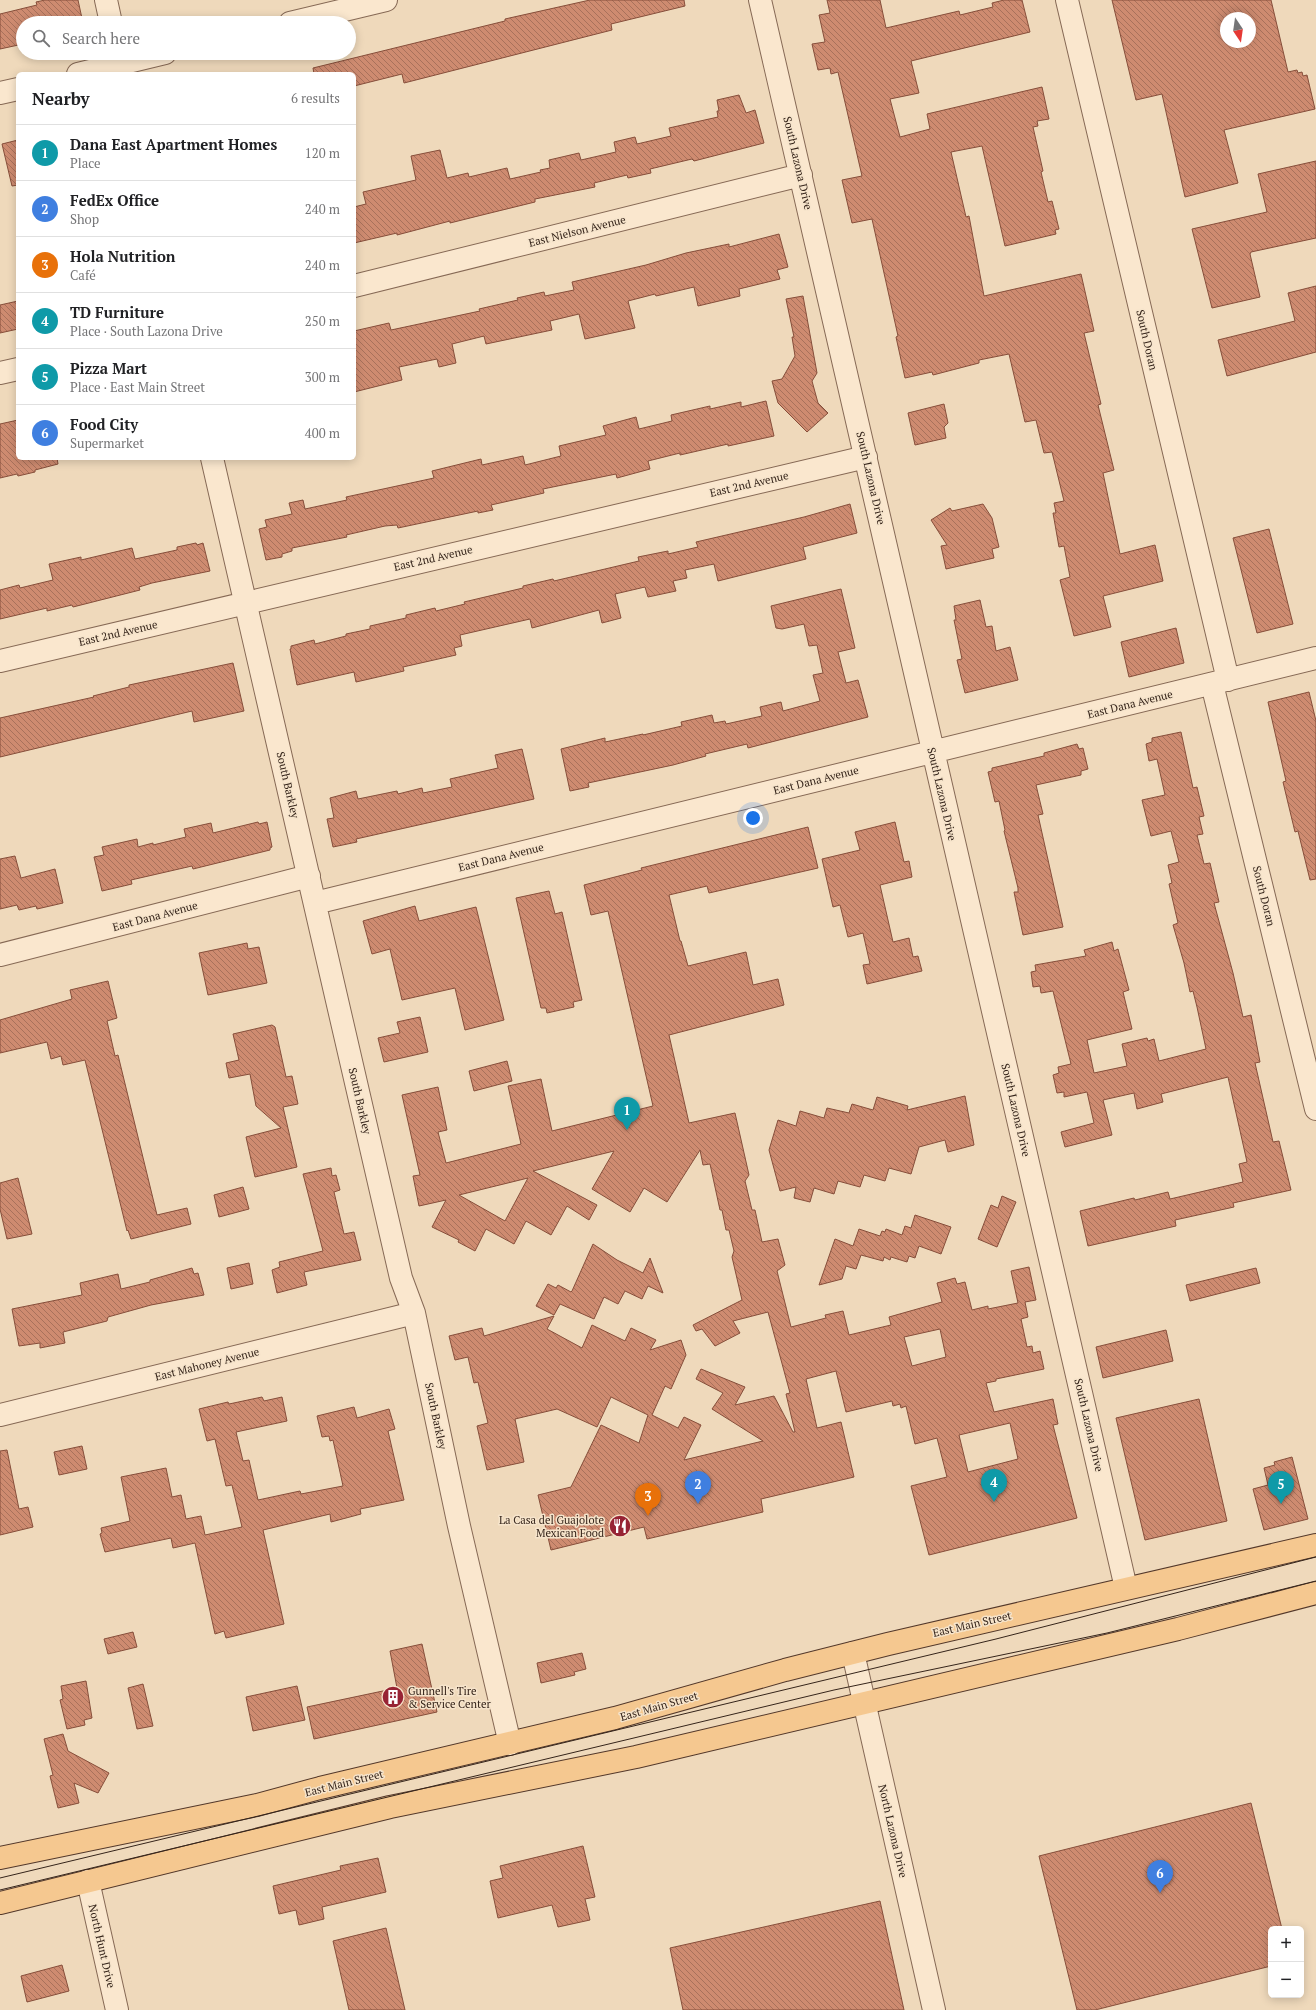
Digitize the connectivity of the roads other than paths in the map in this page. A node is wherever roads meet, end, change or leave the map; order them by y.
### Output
1 (106, 0) edge
2 (386, 0) edge
3 (760, 0) edge
4 (1067, 0) edge
5 (109, 16) edge
6 (319, 16) edge
7 (136, 60) edge
8 (120, 64) edge
9 (86, 72) edge
10 (16, 89) edge
11 (0, 93) edge
12 (801, 175) junction
13 (356, 286) edge
14 (16, 369) edge
15 (0, 373) edge
16 (866, 456) junction
17 (212, 460) edge
18 (246, 602) junction
19 (1316, 658) edge
20 (0, 661) edge
21 (1220, 682) junction
22 (932, 752) junction
23 (309, 876) junction
24 (315, 903) junction
25 (0, 955) edge
26 (1316, 1109) edge
27 (414, 1313) junction
28 (0, 1415) edge
29 (1316, 1545) edge
30 (1126, 1588) junction
31 (1316, 1593) edge
32 (853, 1653) junction
33 (864, 1703) junction
34 (510, 1744) junction
35 (0, 1858) edge
36 (88, 1881) junction
37 (0, 1903) edge
38 (117, 2010) edge
39 (934, 2010) edge

1 - 5 street
2 - 6 street
3 - 12 street, South Lazona Drive
4 - 21 street, South Doran
7 - 8 street
8 - 9 street
10 - 11 street
12 - 13 street, East Nielson Avenue
12 - 16 street, South Lazona Drive
14 - 15 street
16 - 18 street, East 2nd Avenue
16 - 22 street, South Lazona Drive
17 - 18 street, South Barkley
18 - 20 street, East 2nd Avenue
18 - 23 street, South Barkley
19 - 21 street, East Dana Avenue
21 - 22 street, East Dana Avenue
21 - 26 street, South Doran
22 - 24 street, East Dana Avenue
22 - 30 street, South Lazona Drive
23 - 24 street, South Barkley
23 - 25 street, East Dana Avenue
24 - 27 street, South Barkley
27 - 28 street, East Mahoney Avenue
27 - 34 street, South Barkley
29 - 30 main road, East Main Street
30 - 32 main road, East Main Street
31 - 33 main road
32 - 33 street, North Lazona Drive
32 - 34 main road, East Main Street
33 - 36 main road
33 - 39 street, North Lazona Drive
34 - 35 main road, East Main Street
36 - 37 main road
36 - 38 street, North Hunt Drive

